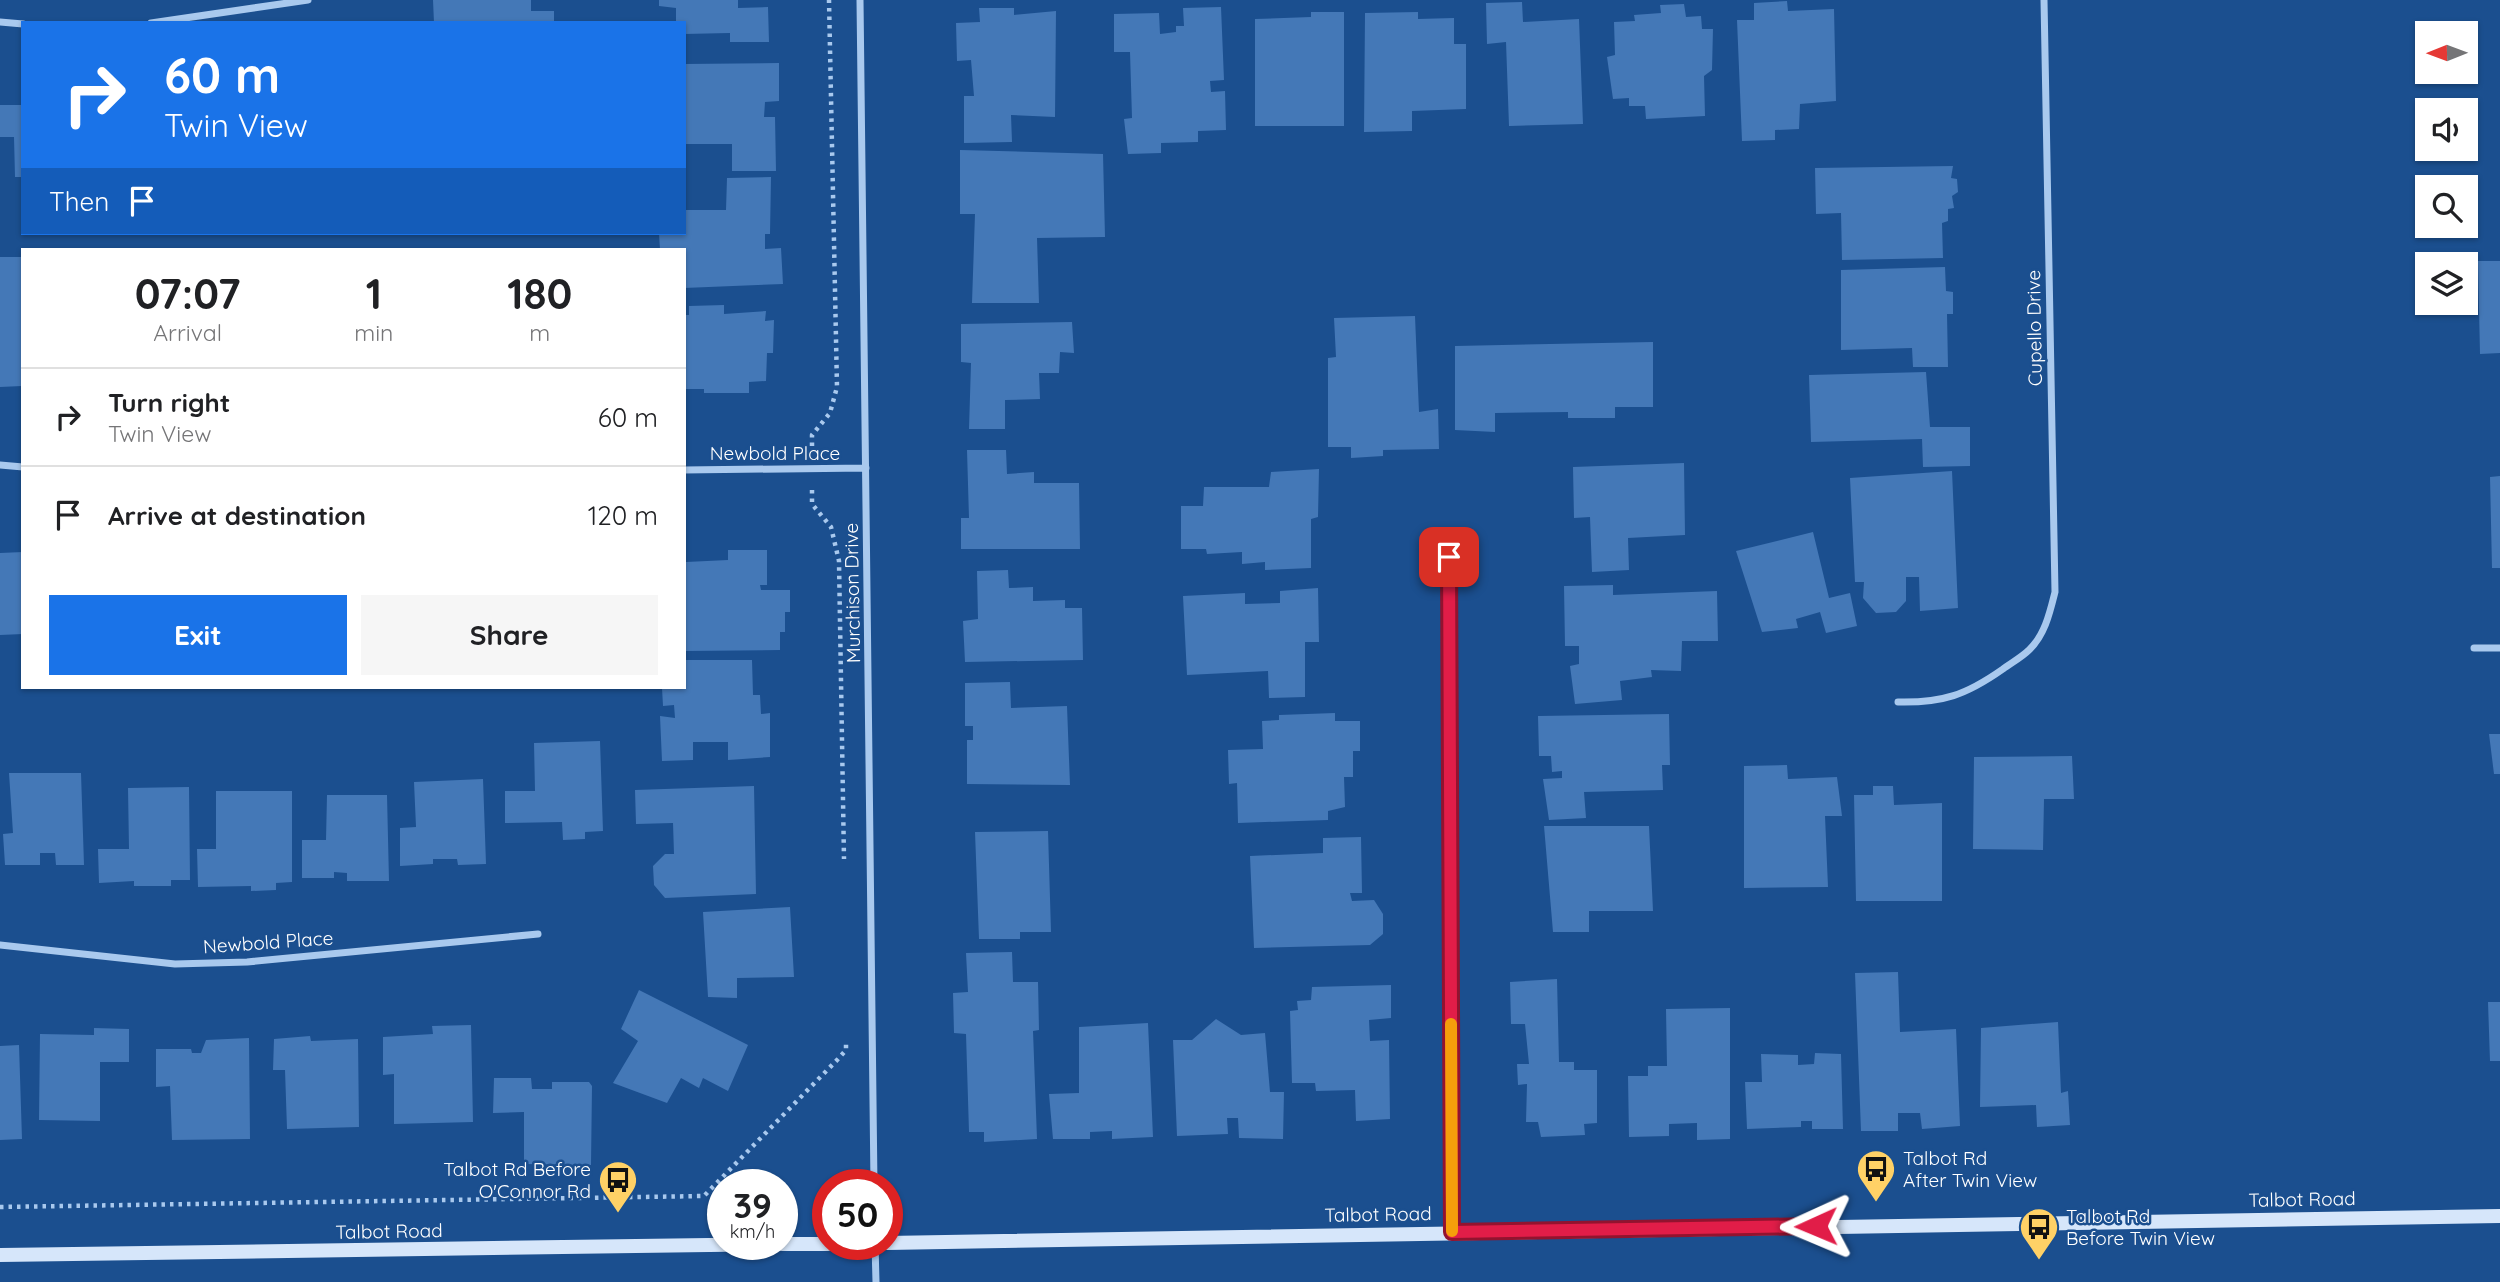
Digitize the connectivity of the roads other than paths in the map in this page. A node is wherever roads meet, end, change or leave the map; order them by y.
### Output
1 (308, 0) edge
2 (860, 0) edge
3 (2044, 0) edge
4 (165, 21) edge
5 (0, 22) edge
6 (21, 24) edge
7 (0, 465) edge
8 (21, 467) edge
9 (866, 468) junction
10 (686, 470) edge
11 (1449, 557) dead end
12 (2474, 648) dead end
13 (2500, 648) edge
14 (1898, 702) dead end
15 (538, 934) dead end
16 (0, 945) edge
17 (874, 1169) edge
18 (2500, 1216) edge
19 (1452, 1232) junction
20 (903, 1243) edge
21 (707, 1245) edge
22 (0, 1255) edge
23 (875, 1260) edge
24 (876, 1282) edge

1 - 4 street
2 - 9 street, Murchison Drive
3 - 14 street, Cupello Drive
5 - 6 street
7 - 8 street
9 - 10 street, Newbold Place
9 - 17 street, Murchison Drive
11 - 19 street
12 - 13 street
15 - 16 street, Newbold Place
18 - 19 main road, Talbot Road
19 - 20 main road, Talbot Road
21 - 22 main road, Talbot Road
23 - 24 street

